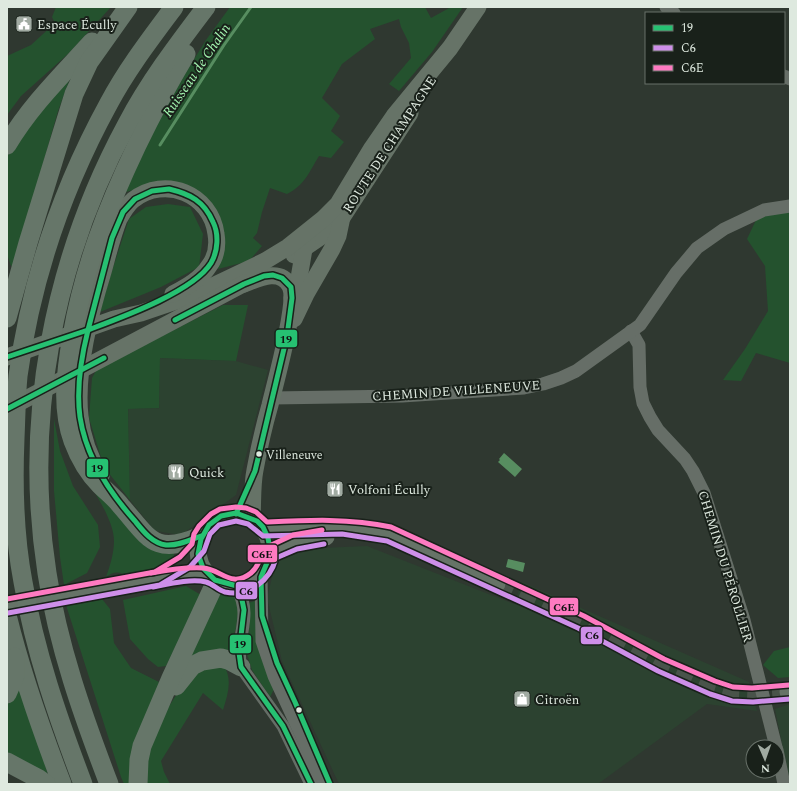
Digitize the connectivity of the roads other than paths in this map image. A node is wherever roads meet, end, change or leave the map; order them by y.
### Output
1 (128, 7) edge
2 (174, 7) edge
3 (206, 7) edge
4 (218, 7) edge
5 (478, 7) edge
6 (450, 48) junction
7 (47, 90) junction
8 (7, 130) edge
9 (7, 145) edge
10 (790, 206) edge
11 (343, 216) junction
12 (323, 219) junction
13 (304, 249) junction
14 (244, 284) junction
15 (292, 298) junction
16 (7, 318) edge
17 (114, 319) junction
18 (631, 332) junction
19 (287, 336) junction
20 (7, 357) edge
21 (272, 398) junction
22 (7, 409) edge
23 (120, 504) junction
24 (251, 520) junction
25 (201, 536) junction
26 (270, 553) junction
27 (442, 559) junction
28 (261, 575) junction
29 (212, 578) junction
30 (497, 584) tunnel mouth
31 (237, 586) junction
32 (7, 606) edge
33 (7, 615) edge
34 (13, 642) junction
35 (241, 667) junction
36 (7, 694) edge
37 (158, 709) junction
38 (774, 739) edge
39 (7, 762) edge
40 (46, 784) edge
41 (62, 784) edge
42 (82, 784) edge
43 (109, 784) edge
44 (138, 784) edge
45 (311, 784) edge
46 (324, 784) edge

1 - 7 highway
1 - 16 highway
2 - 42 highway
3 - 43 highway
4 - 23 highway
5 - 6 main road, ROUTE DE CHAMPAGNE
6 - 11 main road, ROUTE DE CHAMPAGNE
6 - 12 main road, ROUTE DE CHAMPAGNE
7 - 8 highway
7 - 9 highway
10 - 18 street, CHEMIN DE VILLENEUVE
11 - 13 main road, ROUTE DE CHAMPAGNE
11 - 19 main road
12 - 13 main road
12 - 17 main road, ROUTE DE CHAMPAGNE
13 - 14 main road, ROUTE DE CHAMPAGNE
13 - 15 main road
14 - 15 main road
14 - 22 main road, ROUTE DE CHAMPAGNE
15 - 19 main road
17 - 20 main road, ROUTE DE CHAMPAGNE
17 - 23 main road
18 - 21 street, CHEMIN DE VILLENEUVE
18 - 38 street, CHEMIN DU PÉROLLIER
19 - 21 main road
21 - 24 main road
23 - 25 highway
24 - 25 main road
24 - 26 main road
24 - 27 main road
25 - 29 main road
26 - 27 main road
26 - 28 main road
27 - 30 main road
28 - 31 main road
28 - 46 street
29 - 31 main road
29 - 32 main road
29 - 37 highway
31 - 35 street
33 - 34 highway
34 - 36 highway
34 - 41 highway
35 - 37 highway
35 - 45 street
37 - 44 highway
39 - 40 highway

